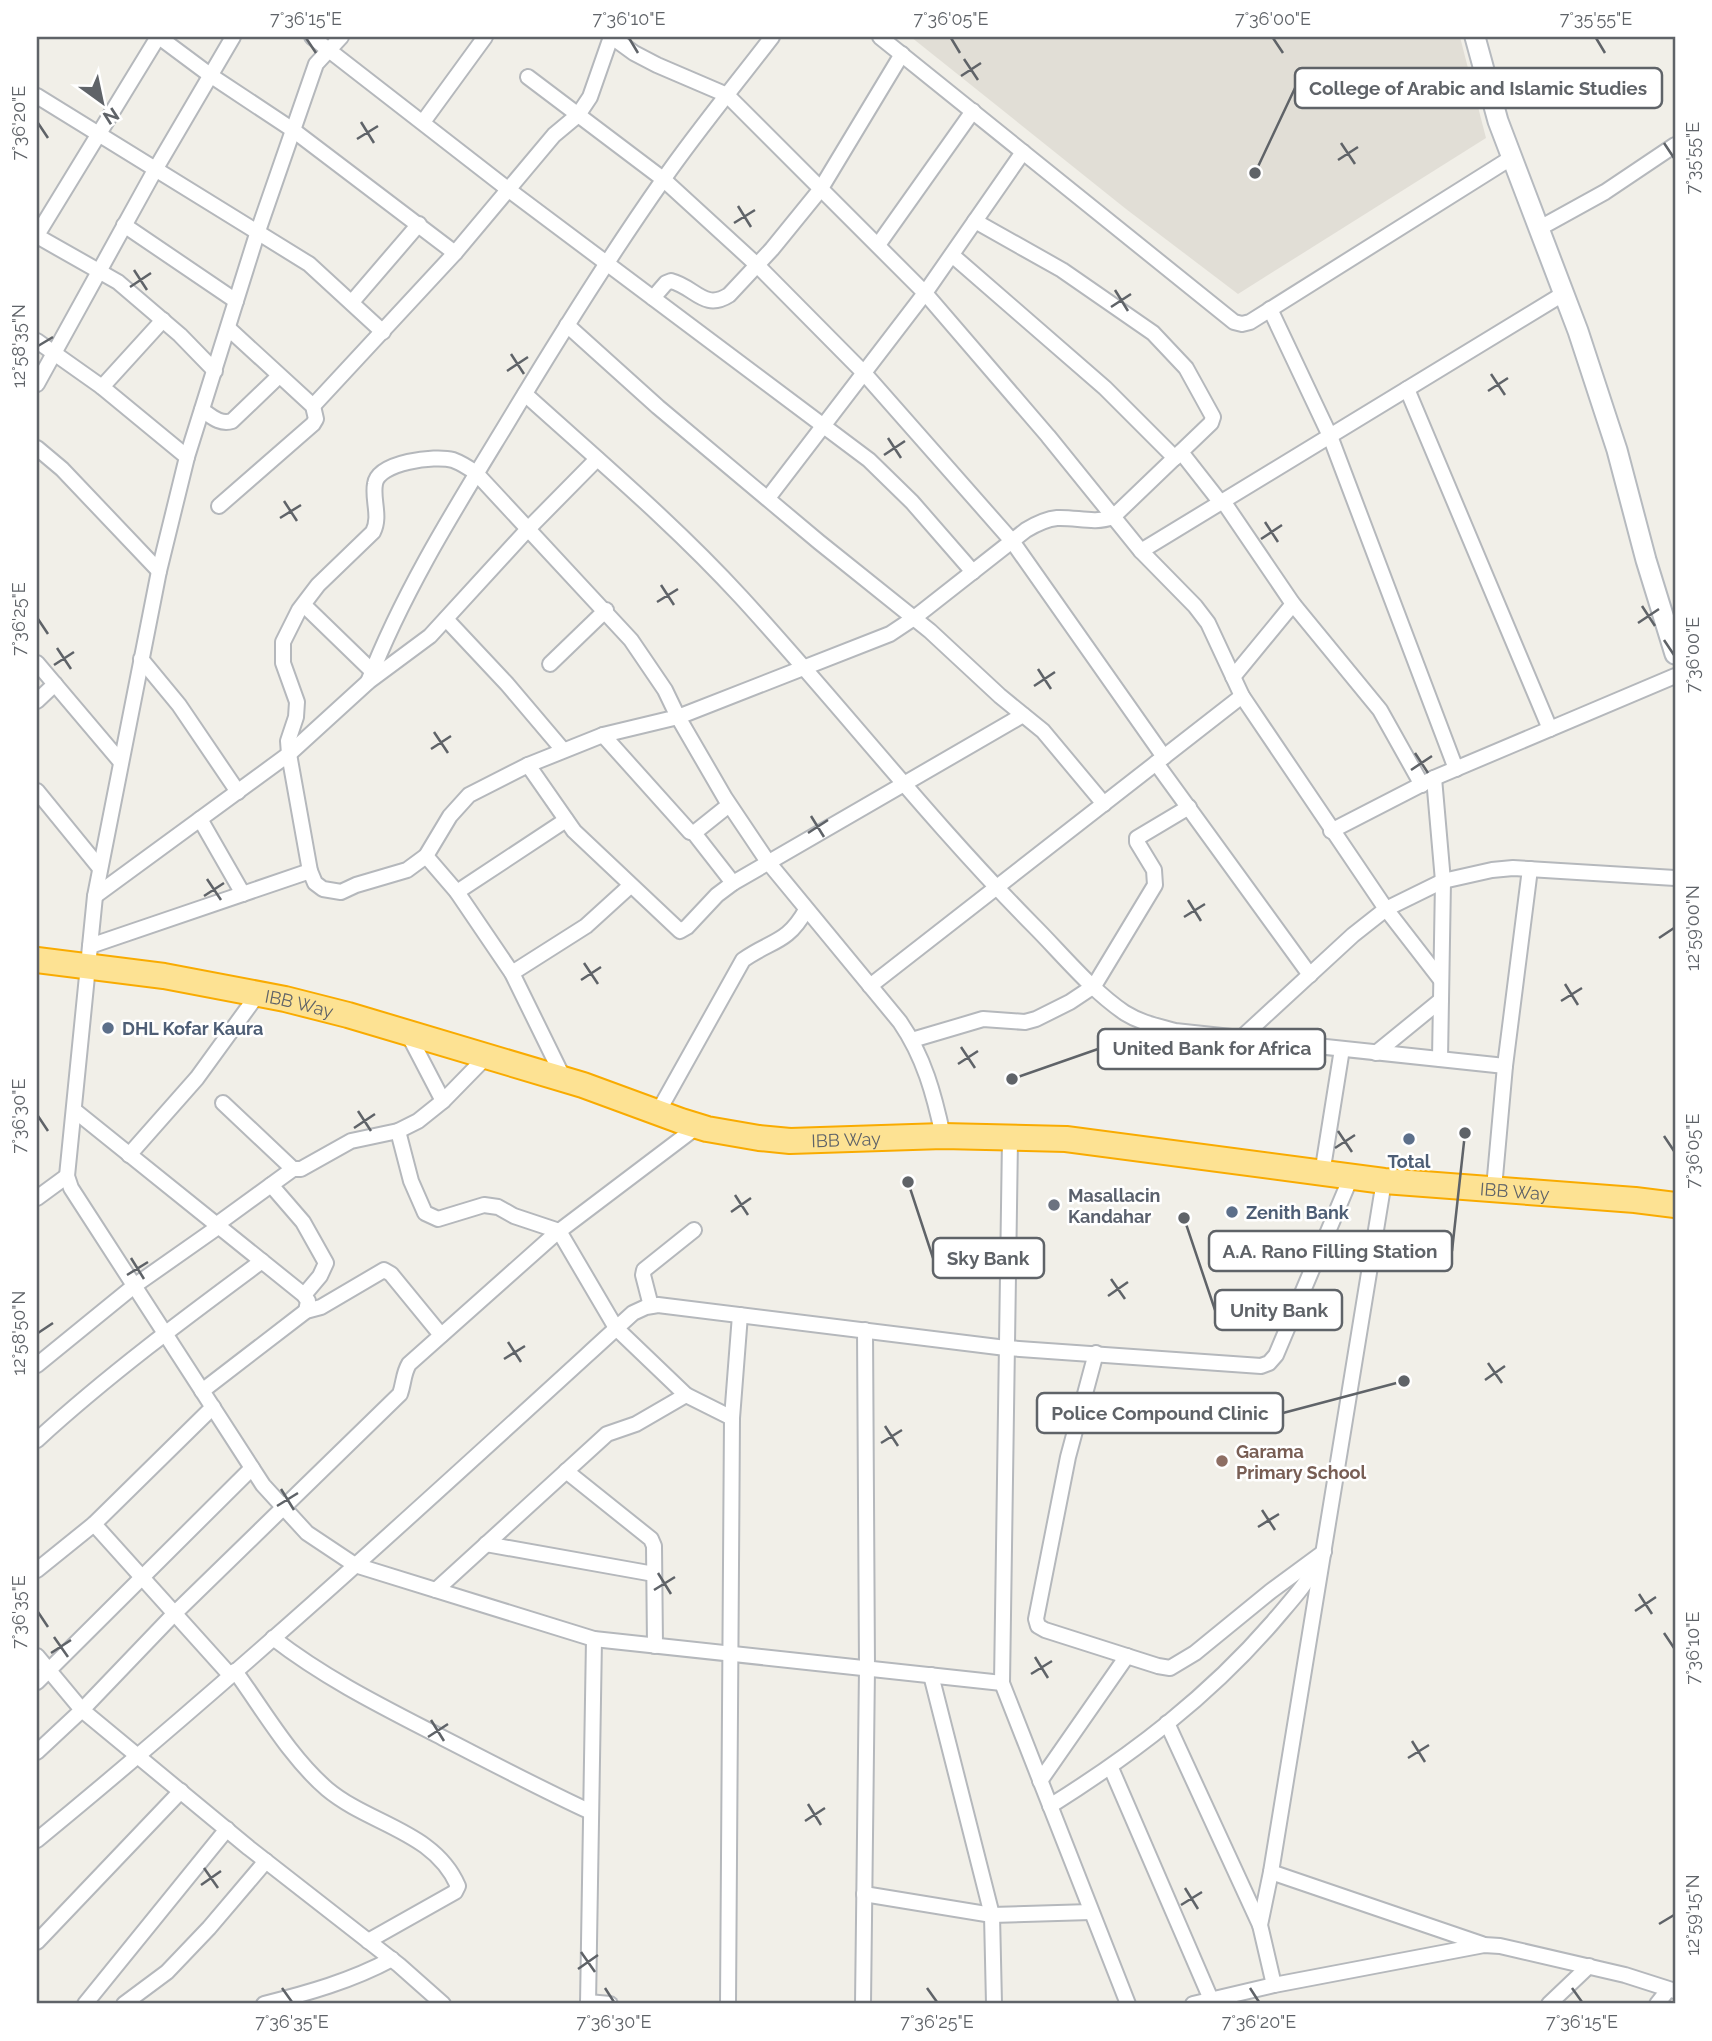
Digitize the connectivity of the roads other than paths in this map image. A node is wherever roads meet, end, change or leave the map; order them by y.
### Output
1 (158, 37) edge
2 (233, 37) edge
3 (312, 37) edge
4 (341, 37) edge
5 (485, 37) edge
6 (612, 37) edge
7 (772, 37) edge
8 (880, 37) edge
9 (1475, 37) edge
10 (328, 48) junction
11 (902, 54) junction
12 (210, 75) junction
13 (528, 77) dead end
14 (727, 95) junction
15 (37, 96) edge
16 (973, 111) junction
17 (578, 115) junction
18 (423, 122) junction
19 (293, 130) junction
20 (99, 135) junction
21 (1675, 145) edge
22 (1023, 152) junction
23 (1511, 158) junction
24 (155, 170) junction
25 (663, 178) junction
26 (509, 190) junction
27 (820, 190) junction
28 (975, 221) junction
29 (419, 224) junction
30 (124, 225) junction
31 (1538, 229) junction
32 (257, 234) junction
33 (38, 239) edge
34 (878, 245) junction
35 (455, 253) junction
36 (952, 255) junction
37 (607, 263) junction
38 (757, 265) junction
39 (98, 270) junction
40 (925, 293) junction
41 (1563, 294) junction
42 (653, 298) junction
43 (236, 301) junction
44 (352, 302) junction
45 (1270, 309) junction
46 (163, 320) junction
47 (567, 325) junction
48 (228, 328) junction
49 (383, 332) junction
50 (37, 341) edge
51 (53, 351) junction
52 (215, 371) junction
53 (864, 373) junction
54 (279, 376) junction
55 (37, 384) edge
56 (102, 387) junction
57 (1407, 389) junction
58 (524, 394) junction
59 (313, 406) junction
60 (202, 410) junction
61 (824, 425) junction
62 (1330, 436) junction
63 (37, 448) edge
64 (1178, 455) junction
65 (187, 457) junction
66 (597, 459) junction
67 (476, 473) junction
68 (768, 498) junction
69 (1222, 502) junction
70 (219, 506) dead end
71 (1113, 517) junction
72 (528, 528) junction
73 (1012, 541) junction
74 (1141, 551) junction
75 (159, 572) junction
76 (973, 572) junction
77 (1293, 604) junction
78 (303, 607) junction
79 (606, 610) junction
80 (914, 618) junction
81 (446, 619) junction
82 (1675, 654) edge
83 (141, 659) junction
84 (37, 663) edge
85 (550, 664) dead end
86 (803, 666) junction
87 (370, 676) junction
88 (1675, 676) edge
89 (1233, 677) junction
90 (55, 684) junction
91 (1242, 696) junction
92 (37, 701) edge
93 (1023, 715) junction
94 (678, 717) junction
95 (1550, 729) junction
96 (603, 735) junction
97 (563, 750) junction
98 (289, 754) junction
99 (1160, 760) junction
100 (120, 761) junction
101 (528, 765) junction
102 (1456, 769) junction
103 (1428, 781) junction
104 (902, 784) junction
105 (37, 791) edge
106 (237, 792) junction
107 (1104, 804) junction
108 (729, 805) junction
109 (1189, 807) junction
110 (200, 820) junction
111 (566, 820) junction
112 (1331, 831) junction
113 (694, 833) junction
114 (426, 856) junction
115 (768, 862) junction
116 (99, 867) junction
117 (1530, 869) junction
118 (310, 871) junction
119 (1675, 878) edge
120 (1443, 881) junction
121 (733, 883) junction
122 (630, 886) junction
123 (997, 888) junction
124 (457, 892) junction
125 (243, 894) junction
126 (95, 896) junction
127 (1386, 909) junction
128 (806, 910) junction
129 (89, 956) junction
130 (37, 960) edge
131 (512, 973) junction
132 (1310, 975) junction
133 (1441, 979) junction
134 (870, 986) junction
135 (1094, 986) junction
136 (258, 994) junction
137 (1441, 1000) junction
138 (407, 1032) junction
139 (1240, 1039) junction
140 (912, 1040) junction
141 (1342, 1049) junction
142 (1376, 1053) junction
143 (487, 1056) junction
144 (1440, 1059) junction
145 (1505, 1066) junction
146 (564, 1079) junction
147 (443, 1101) junction
148 (223, 1103) dead end
149 (74, 1110) junction
150 (658, 1112) junction
151 (698, 1126) junction
152 (398, 1131) junction
153 (943, 1136) junction
154 (1010, 1139) junction
155 (129, 1155) junction
156 (293, 1169) junction
157 (1322, 1174) junction
158 (67, 1176) junction
159 (1351, 1177) junction
160 (1384, 1181) junction
161 (271, 1185) junction
162 (1494, 1188) junction
163 (37, 1198) edge
164 (1675, 1205) edge
165 (217, 1226) junction
166 (694, 1230) dead end
167 (559, 1231) junction
168 (262, 1261) junction
169 (134, 1286) junction
170 (304, 1295) junction
171 (651, 1306) junction
172 (306, 1311) junction
173 (740, 1315) junction
174 (616, 1328) junction
175 (865, 1330) junction
176 (165, 1333) junction
177 (442, 1335) junction
178 (1006, 1348) junction
179 (1096, 1353) junction
180 (37, 1365) edge
181 (202, 1391) junction
182 (686, 1395) junction
183 (213, 1408) junction
184 (732, 1418) junction
185 (37, 1440) edge
186 (252, 1468) junction
187 (566, 1471) junction
188 (283, 1507) junction
189 (94, 1524) junction
190 (486, 1544) junction
191 (1324, 1552) junction
192 (355, 1565) junction
193 (37, 1570) edge
194 (654, 1574) junction
195 (142, 1577) junction
196 (436, 1590) junction
197 (174, 1615) junction
198 (273, 1637) junction
199 (594, 1639) junction
200 (655, 1646) junction
201 (730, 1654) junction
202 (37, 1656) edge
203 (1126, 1656) junction
204 (867, 1668) junction
205 (49, 1671) junction
206 (233, 1673) junction
207 (932, 1675) junction
208 (37, 1682) edge
209 (1002, 1683) junction
210 (82, 1710) junction
211 (1167, 1723) junction
212 (37, 1752) edge
213 (139, 1756) junction
214 (1111, 1768) junction
215 (1040, 1781) junction
216 (181, 1791) junction
217 (1050, 1806) junction
218 (591, 1812) junction
219 (227, 1829) junction
220 (37, 1840) edge
221 (265, 1861) junction
222 (1271, 1872) junction
223 (864, 1894) junction
224 (1091, 1912) junction
225 (992, 1915) junction
226 (1260, 1925) junction
227 (368, 1941) junction
228 (37, 1942) edge
229 (1484, 1945) junction
230 (395, 1962) junction
231 (1589, 1966) junction
232 (1274, 1985) junction
233 (1672, 1990) edge
234 (313, 1997) edge
235 (1211, 2002) edge
236 (588, 2003) edge
237 (85, 2004) edge
238 (124, 2004) edge
239 (264, 2004) edge
240 (443, 2004) edge
241 (610, 2004) edge
242 (728, 2004) edge
243 (863, 2004) edge
244 (994, 2004) edge
245 (1128, 2004) edge
246 (1193, 2004) edge
247 (1549, 2004) edge
248 (1657, 2004) edge

1 - 12 street
1 - 20 street
2 - 12 street
3 - 10 street
4 - 10 street
5 - 18 street
6 - 14 street
6 - 17 street
7 - 14 street
8 - 11 street
9 - 23 street
10 - 18 street
10 - 19 street
11 - 16 street
11 - 27 street
12 - 19 street
12 - 24 street
13 - 17 street
14 - 25 street
14 - 27 street
15 - 20 street
16 - 22 street
16 - 34 street
17 - 25 street
17 - 26 street
18 - 26 street
19 - 29 street
19 - 32 street
20 - 24 street
20 - 33 street
21 - 31 street
22 - 28 street
22 - 45 street
23 - 31 street
23 - 45 street
24 - 30 street
24 - 32 street
25 - 37 street
25 - 38 street
26 - 35 street
26 - 37 street
27 - 34 street
27 - 38 street
28 - 36 street
28 - 64 street
29 - 35 street
29 - 44 street
30 - 39 street
30 - 43 street
31 - 41 street
32 - 43 street
32 - 44 street
33 - 39 street
34 - 40 street
35 - 49 street
36 - 40 street
36 - 64 street
37 - 42 street
37 - 47 street
38 - 42 street
38 - 53 street
39 - 46 street
39 - 51 street
40 - 53 street
40 - 71 street
41 - 57 street
41 - 82 street
42 - 61 street
43 - 48 street
44 - 49 street
45 - 62 street
46 - 52 street
46 - 56 street
47 - 58 street
47 - 68 street
48 - 52 street
48 - 54 street
49 - 59 street
50 - 51 street
51 - 55 street
51 - 56 street
52 - 60 street
53 - 61 street
53 - 73 street
54 - 59 street
54 - 60 street
56 - 65 street
57 - 62 street
57 - 95 street
58 - 66 street
58 - 67 street
59 - 70 street
60 - 65 street
61 - 68 street
61 - 76 street
62 - 69 street
62 - 102 street
63 - 75 street
64 - 69 street
64 - 71 street
65 - 75 street
66 - 72 street
66 - 86 street
67 - 72 street
67 - 78 street
67 - 87 street
68 - 80 street
69 - 74 street
69 - 77 street
71 - 73 street
71 - 74 street
72 - 79 street
72 - 81 street
73 - 76 street
73 - 99 street
74 - 89 street
75 - 83 street
76 - 80 street
77 - 89 street
77 - 103 street
78 - 87 street
78 - 98 street
79 - 85 street
79 - 94 street
80 - 86 street
80 - 93 street
81 - 87 street
81 - 97 street
83 - 100 street
83 - 106 street
84 - 90 street
86 - 94 street
86 - 104 street
87 - 98 street
88 - 95 street
89 - 91 street
90 - 92 street
90 - 100 street
91 - 99 street
91 - 112 street
93 - 104 street
93 - 107 street
94 - 96 street
94 - 108 street
95 - 102 street
96 - 97 street
96 - 113 street
97 - 101 street
98 - 106 street
98 - 118 street
99 - 107 street
99 - 109 street
100 - 116 street
101 - 111 street
101 - 114 street
102 - 103 street
103 - 112 street
103 - 120 street
104 - 115 street
104 - 123 street
105 - 116 street
106 - 110 street
107 - 123 street
108 - 113 street
108 - 115 street
109 - 132 street
109 - 135 street
110 - 125 street
110 - 126 street
111 - 122 street
111 - 124 street
112 - 127 street
113 - 121 street
114 - 118 street
114 - 124 street
115 - 121 street
115 - 128 street
116 - 126 street
117 - 119 street
117 - 120 street
117 - 145 street
118 - 125 street
120 - 127 street
120 - 133 street
121 - 122 street
122 - 131 street
123 - 134 street
123 - 135 street
124 - 131 street
125 - 129 street
126 - 129 street
127 - 132 street
127 - 133 street
128 - 134 street
128 - 150 street
129 - 130 highway, IBB Way
129 - 136 highway, IBB Way
129 - 149 street
131 - 146 street
132 - 139 street
133 - 137 street
134 - 140 street
135 - 139 street
135 - 140 street
136 - 138 highway, IBB Way
136 - 155 street
137 - 142 street
137 - 144 street
138 - 143 highway, IBB Way
138 - 147 street
139 - 141 street
140 - 153 street
141 - 142 street
141 - 157 street
142 - 144 street
143 - 146 highway, IBB Way
143 - 147 street
144 - 145 street
145 - 162 street
146 - 150 highway, IBB Way
147 - 152 street
148 - 156 street
149 - 155 street
149 - 158 street
150 - 151 highway, IBB Way
151 - 153 highway, IBB Way
151 - 167 street
152 - 156 street
152 - 167 street
153 - 154 highway, IBB Way
154 - 157 highway, IBB Way
154 - 178 street
155 - 165 street
156 - 161 street
157 - 159 highway, IBB Way
158 - 163 street
158 - 169 street
159 - 160 highway, IBB Way
159 - 179 street
160 - 162 highway, IBB Way
160 - 191 street
161 - 165 street
161 - 170 street
162 - 164 highway, IBB Way
165 - 168 street
165 - 169 street
166 - 171 street
167 - 174 street
167 - 177 street
168 - 170 street
168 - 176 street
169 - 176 street
169 - 180 street
170 - 172 street
171 - 173 street
171 - 174 street
172 - 177 street
172 - 181 street
173 - 175 street
173 - 184 street
174 - 182 street
174 - 192 street
175 - 178 street
175 - 204 street
176 - 181 street
176 - 185 street
177 - 188 street
178 - 179 street
178 - 209 street
179 - 203 street
181 - 183 street
182 - 184 street
182 - 187 street
183 - 186 street
183 - 189 street
184 - 201 street
186 - 188 street
186 - 195 street
187 - 190 street
187 - 194 street
188 - 192 street
188 - 197 street
189 - 193 street
189 - 195 street
190 - 194 street
190 - 196 street
191 - 203 street
191 - 211 street
191 - 222 street
192 - 196 street
192 - 198 street
194 - 200 street
195 - 197 street
195 - 205 street
196 - 199 street
197 - 206 street
197 - 210 street
198 - 206 street
198 - 218 street
199 - 200 street
199 - 218 street
200 - 201 street
201 - 204 street
201 - 242 street
202 - 205 street
203 - 215 street
204 - 207 street
204 - 223 street
205 - 208 street
205 - 210 street
206 - 213 street
206 - 227 street
207 - 209 street
207 - 225 street
209 - 215 street
210 - 212 street
210 - 213 street
211 - 214 street
211 - 226 street
213 - 216 street
213 - 220 street
214 - 217 street
214 - 235 street
215 - 217 street
216 - 219 street
216 - 228 street
217 - 224 street
218 - 236 street
219 - 221 street
219 - 237 street
221 - 227 street
221 - 238 street
222 - 226 street
222 - 229 street
223 - 225 street
223 - 243 street
224 - 225 street
224 - 245 street
225 - 244 street
226 - 232 street
227 - 230 street
229 - 231 street
229 - 232 street
230 - 234 street
230 - 240 street
231 - 233 street
231 - 247 street
232 - 235 street
233 - 248 street
234 - 239 street
235 - 246 street
236 - 241 street

